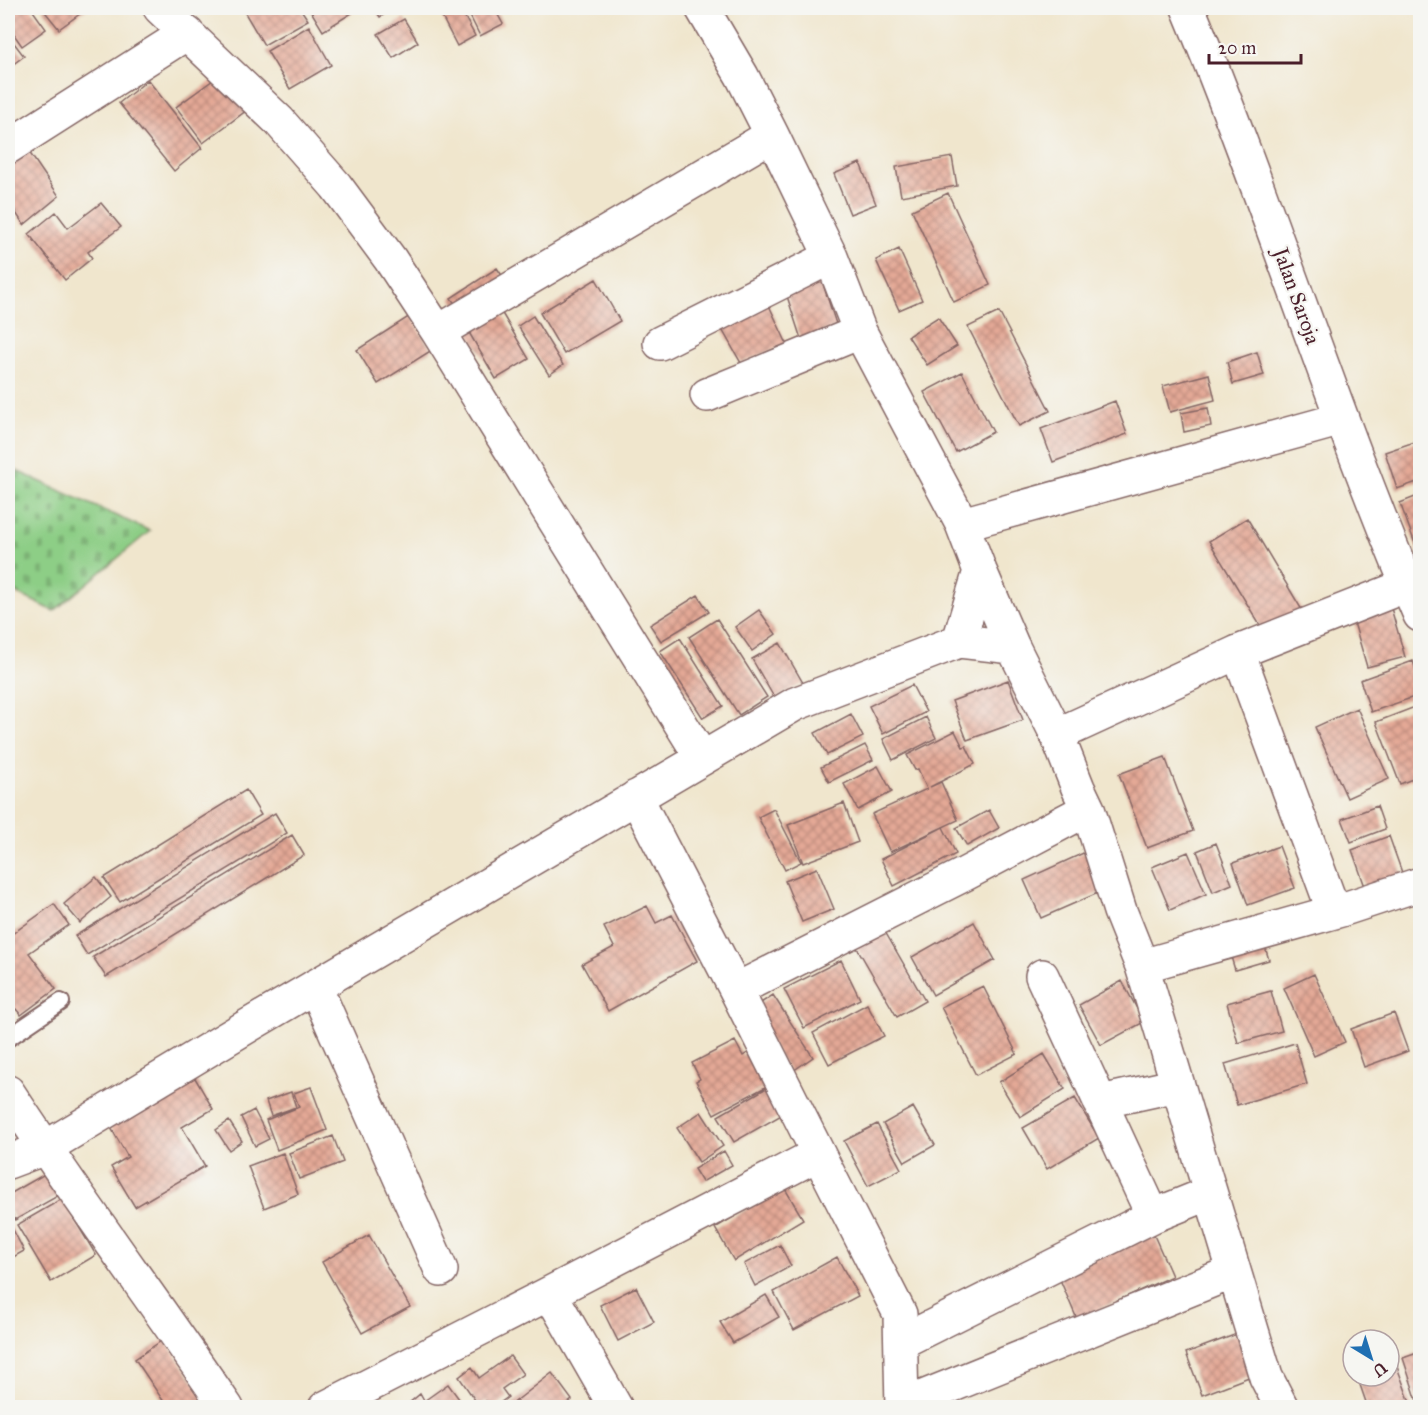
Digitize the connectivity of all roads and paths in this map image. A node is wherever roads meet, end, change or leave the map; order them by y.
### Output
1 (160, 8) edge
2 (702, 8) edge
3 (1188, 8) edge
4 (187, 33) junction
5 (772, 135) junction
6 (8, 147) edge
7 (831, 257) junction
8 (438, 332) junction
9 (860, 333) junction
10 (660, 343) dead end
11 (707, 395) dead end
12 (1342, 419) junction
13 (962, 524) junction
14 (980, 571) junction
15 (1414, 582) edge
16 (1420, 615) edge
17 (959, 641) junction
18 (1013, 647) junction
19 (1238, 652) junction
20 (1057, 735) junction
21 (702, 758) junction
22 (636, 797) junction
23 (1088, 809) junction
24 (1420, 884) edge
25 (1334, 912) junction
26 (1142, 966) junction
27 (1042, 976) dead end
28 (315, 986) junction
29 (736, 990) junction
30 (61, 1002) dead end
31 (8, 1038) edge
32 (1178, 1085) junction
33 (8, 1092) edge
34 (1100, 1102) junction
35 (45, 1149) junction
36 (818, 1154) junction
37 (8, 1162) edge
38 (1210, 1193) junction
39 (1153, 1216) junction
40 (441, 1270) dead end
41 (1233, 1272) junction
42 (550, 1293) junction
43 (901, 1341) junction
44 (227, 1407) edge
45 (325, 1407) edge
46 (616, 1407) edge
47 (902, 1407) edge
48 (1282, 1407) edge

1 - 4 street
2 - 5 street
3 - 12 street, Jalan Saroja
4 - 6 street
4 - 8 street
5 - 7 street
5 - 8 street
7 - 9 street
7 - 10 street
8 - 21 street
9 - 11 street
9 - 13 street
12 - 13 street
12 - 15 street, Jalan Saroja
13 - 14 street
14 - 17 street
14 - 18 street
15 - 16 street, Jalan Saroja
15 - 19 street
17 - 18 street
17 - 21 street
18 - 20 street
19 - 20 street
19 - 25 street
20 - 23 street
21 - 22 street
22 - 28 street
22 - 29 street
23 - 26 street
23 - 29 street
24 - 25 street
25 - 26 street
26 - 32 street
27 - 34 street
28 - 35 street
28 - 40 street
29 - 36 street
30 - 31 lane
32 - 34 street
32 - 38 street
33 - 35 street
34 - 39 street
35 - 37 street
35 - 44 street
36 - 42 street
36 - 43 street
38 - 39 street
38 - 41 street
39 - 43 street
41 - 47 street
41 - 48 street
42 - 45 street
42 - 46 street
43 - 47 street

